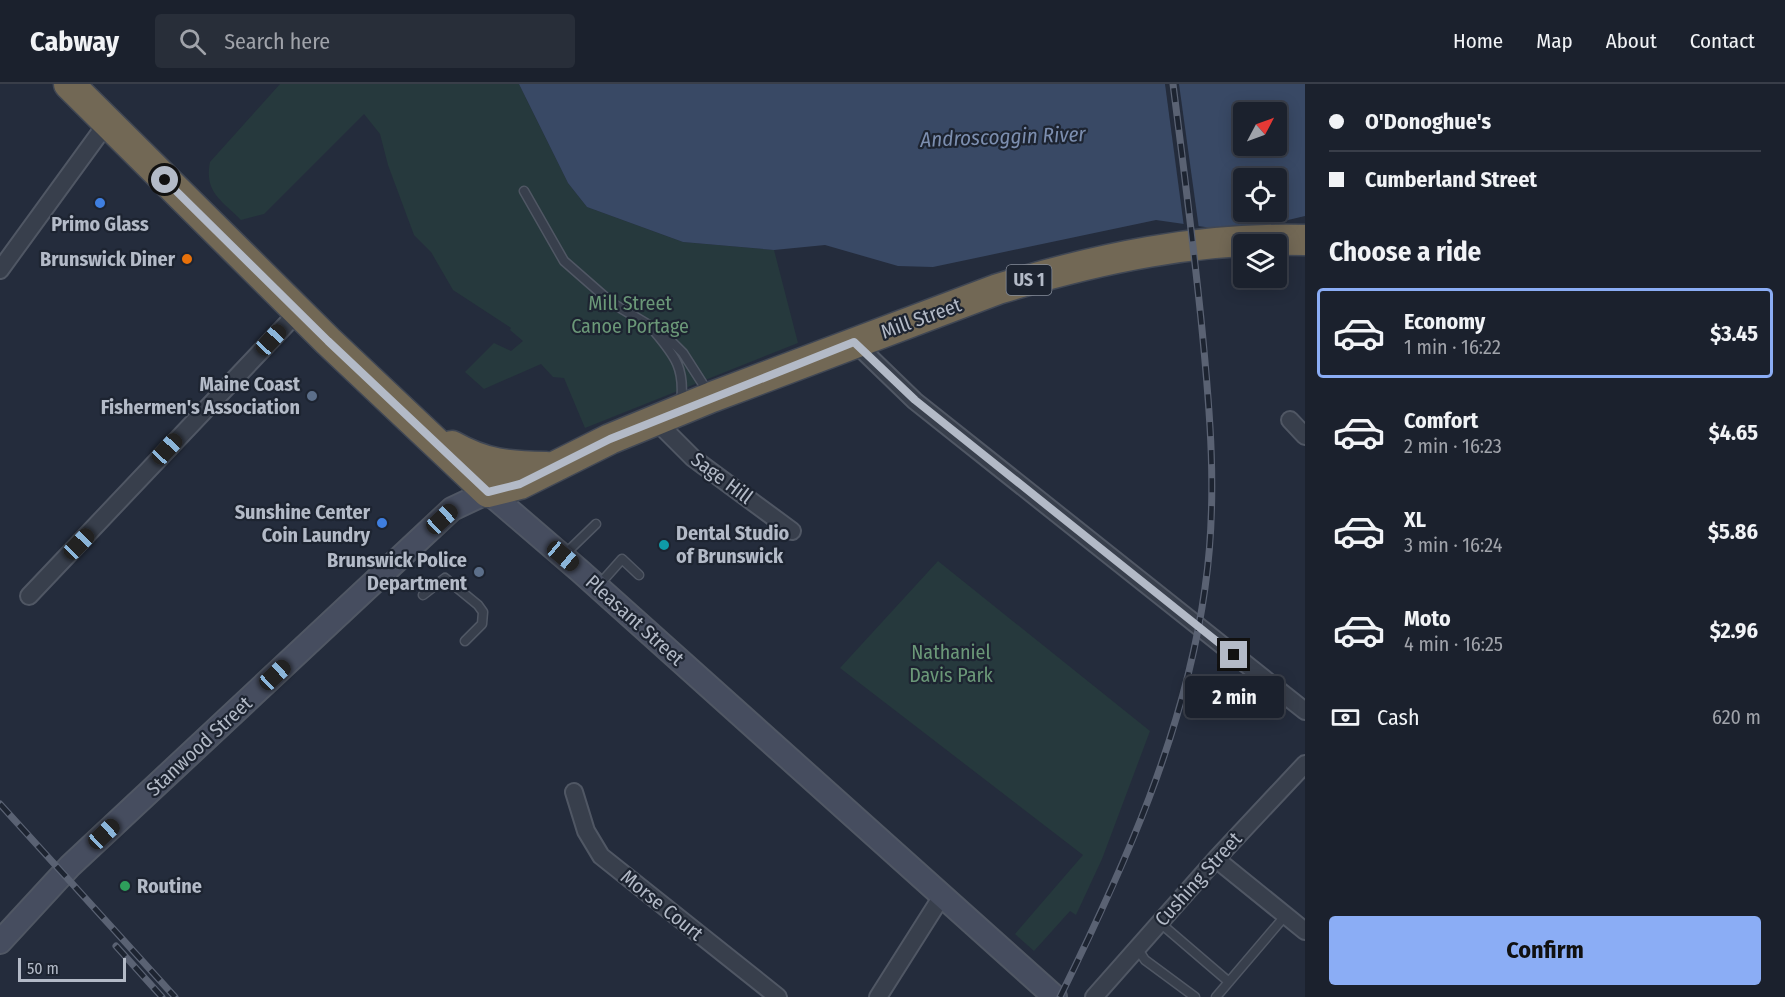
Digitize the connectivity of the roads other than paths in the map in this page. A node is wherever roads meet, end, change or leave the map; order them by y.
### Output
1 (69, 84) edge
2 (107, 123) junction
3 (524, 191) dead end
4 (1305, 240) edge
5 (0, 270) edge
6 (298, 312) junction
7 (648, 324) junction
8 (854, 342) junction
9 (712, 397) junction
10 (668, 416) junction
11 (1290, 420) dead end
12 (416, 426) junction
13 (1305, 436) edge
14 (552, 467) junction
15 (488, 492) junction
16 (596, 524) dead end
17 (792, 531) dead end
18 (563, 556) junction
19 (639, 574) dead end
20 (598, 587) junction
21 (423, 595) dead end
22 (29, 596) dead end
23 (465, 641) dead end
24 (1305, 711) edge
25 (1305, 764) edge
26 (574, 792) dead end
27 (1216, 859) junction
28 (942, 896) junction
29 (1286, 916) junction
30 (1159, 922) junction
31 (1305, 931) edge
32 (0, 942) edge
33 (1137, 948) junction
34 (1228, 982) junction
35 (778, 997) edge
36 (878, 997) edge
37 (1055, 997) edge
38 (1094, 997) edge
39 (1196, 997) edge
40 (1216, 997) edge

1 - 2 highway, Pleasant Street / US 1
2 - 5 street
2 - 6 highway, Pleasant Street / US 1
3 - 7 lane
4 - 8 highway, Mill Street / US 1
6 - 12 highway, Pleasant Street / US 1
6 - 22 street
7 - 9 lane
7 - 10 lane
8 - 9 highway, Mill Street / US 1
8 - 24 street
9 - 10 highway, Mill Street / US 1
10 - 14 highway, Mill Street / US 1
10 - 17 street, Sage Hill
11 - 13 street
12 - 14 highway, US 1
12 - 15 highway, Pleasant Street
14 - 15 highway, Mill Street
15 - 18 main road, Pleasant Street
15 - 32 main road, Stanwood Street
16 - 18 lane
18 - 20 main road, Pleasant Street
19 - 20 lane
20 - 28 main road, Pleasant Street
21 - 23 lane
25 - 27 street, Cushing Street
26 - 35 street, Morse Court
27 - 29 street
27 - 30 street, Cushing Street
28 - 36 street
28 - 37 main road, Pleasant Street
29 - 31 street
29 - 34 lane
30 - 33 street, Cushing Street
30 - 34 lane
33 - 38 street, Cushing Street
33 - 39 lane
34 - 40 lane

